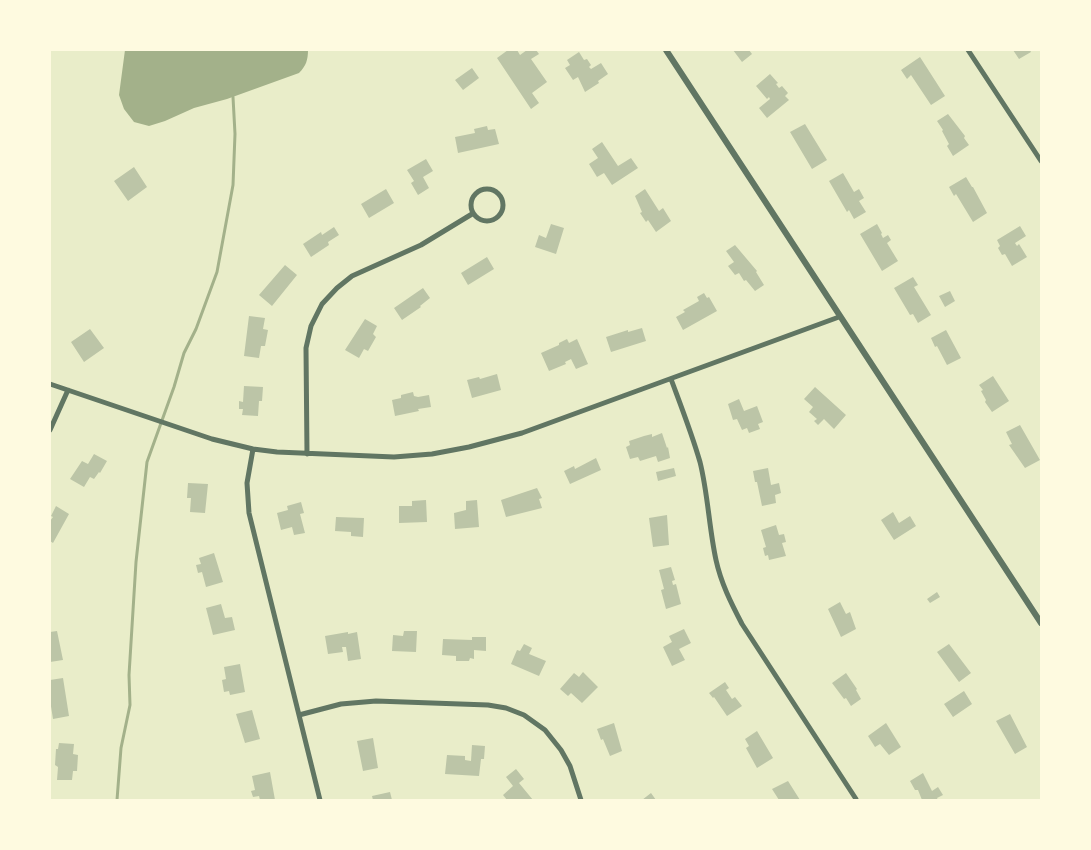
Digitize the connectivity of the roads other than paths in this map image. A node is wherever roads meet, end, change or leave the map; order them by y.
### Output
1 (666, 50) edge
2 (968, 50) edge
3 (1041, 161) edge
4 (472, 214) junction
5 (839, 317) junction
6 (671, 379) junction
7 (50, 384) edge
8 (68, 390) junction
9 (50, 430) edge
10 (253, 449) junction
11 (307, 454) junction
12 (1041, 623) edge
13 (299, 715) junction
14 (856, 799) dead end
15 (320, 800) edge
16 (581, 800) edge

1 - 5 street
2 - 3 street
4 - 4 street
4 - 11 street
5 - 6 street
5 - 12 street
6 - 11 street
6 - 14 street
7 - 8 street
8 - 9 street
8 - 10 street
10 - 11 street
10 - 13 street
13 - 15 street
13 - 16 street

